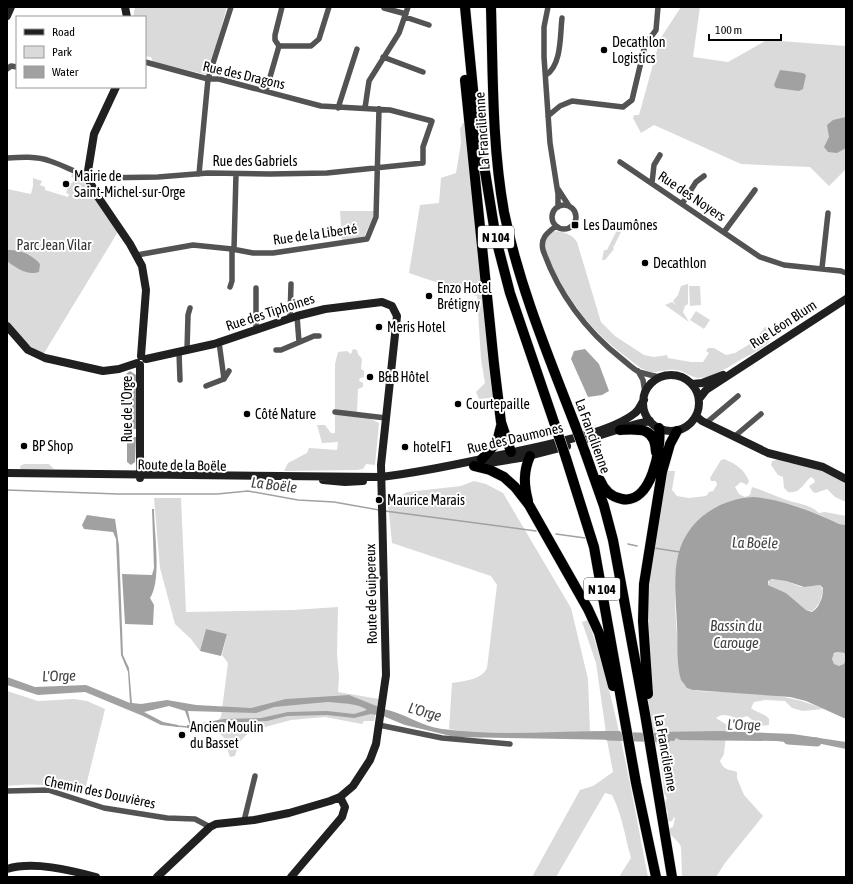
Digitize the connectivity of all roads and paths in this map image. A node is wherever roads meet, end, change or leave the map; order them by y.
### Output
1 (11, 7) edge
2 (231, 7) edge
3 (282, 7) edge
4 (328, 7) edge
5 (408, 7) edge
6 (465, 7) edge
7 (491, 7) edge
8 (548, 7) edge
9 (658, 7) edge
10 (384, 8) edge
11 (406, 15) junction
12 (7, 16) edge
13 (562, 18) dead end
14 (429, 25) dead end
15 (466, 36) junction
16 (278, 46) junction
17 (357, 49) dead end
18 (383, 56) junction
19 (146, 62) edge
20 (16, 67) edge
21 (7, 69) edge
22 (423, 72) dead end
23 (546, 75) junction
24 (208, 79) junction
25 (116, 88) edge
26 (266, 91) junction
27 (338, 108) junction
28 (366, 108) junction
29 (379, 109) junction
30 (548, 116) junction
31 (660, 155) dead end
32 (7, 158) edge
33 (620, 162) dead end
34 (423, 163) joint
35 (377, 168) junction
36 (199, 174) junction
37 (236, 174) junction
38 (704, 176) dead end
39 (87, 177) junction
40 (652, 183) junction
41 (558, 188) junction
42 (755, 190) dead end
43 (682, 204) junction
44 (569, 206) junction
45 (558, 207) junction
46 (828, 213) dead end
47 (556, 226) junction
48 (724, 232) junction
49 (233, 249) junction
50 (137, 255) junction
51 (822, 268) junction
52 (846, 273) edge
53 (291, 284) dead end
54 (230, 287) dead end
55 (256, 288) dead end
56 (846, 299) edge
57 (190, 308) dead end
58 (397, 316) joint
59 (294, 317) junction
60 (7, 326) edge
61 (256, 330) junction
62 (319, 336) dead end
63 (219, 342) junction
64 (299, 342) junction
65 (276, 350) dead end
66 (183, 351) junction
67 (141, 361) junction
68 (229, 371) dead end
69 (638, 371) junction
70 (735, 371) junction
71 (660, 377) junction
72 (224, 379) junction
73 (180, 380) dead end
74 (692, 384) junction
75 (206, 386) dead end
76 (738, 396) dead end
77 (644, 397) junction
78 (699, 399) junction
79 (335, 412) dead end
80 (761, 414) dead end
81 (386, 418) junction
82 (699, 420) junction
83 (650, 421) junction
84 (501, 422) junction
85 (659, 428) junction
86 (620, 430) junction
87 (677, 430) junction
88 (735, 436) junction
89 (511, 452) junction
90 (528, 454) junction
91 (587, 457) junction
92 (656, 458) junction
93 (478, 462) junction
94 (7, 473) edge
95 (7, 476) edge
96 (140, 476) junction
97 (381, 479) junction
98 (846, 479) edge
99 (529, 505) junction
100 (380, 721) junction
101 (624, 723) junction
102 (647, 727) junction
103 (510, 744) dead end
104 (254, 776) dead end
105 (7, 791) edge
106 (340, 796) junction
107 (244, 821) junction
108 (210, 827) junction
109 (7, 869) edge
110 (93, 877) edge
111 (157, 877) edge
112 (291, 877) edge
113 (656, 877) edge
114 (672, 877) edge

1 - 12 street
2 - 24 street
3 - 16 street
4 - 16 street
5 - 11 street
6 - 15 highway, La Francilienne / N 104
7 - 91 highway, La Francilienne / N 104, bridge
8 - 23 street
9 - 30 street
10 - 11 street
11 - 14 street
11 - 18 street
13 - 23 street
15 - 84 highway
15 - 101 highway, La Francilienne / N 104, bridge
16 - 26 street
17 - 27 street
18 - 22 street
18 - 28 street
19 - 24 street, Rue des Dragons
20 - 21 street
23 - 30 street
24 - 26 street, Rue des Dragons
24 - 36 street
25 - 39 street
26 - 27 street, Rue des Dragons
27 - 28 street, Rue des Dragons
28 - 29 street, Rue des Dragons
29 - 34 street, Rue des Dragons
29 - 35 street, Rue de la Liberté
30 - 41 street
31 - 40 street
32 - 39 street
33 - 40 street, Rue des Noyers
34 - 35 street, Rue des Gabriels
35 - 37 street, Rue des Gabriels
35 - 49 street, Rue de la Liberté
36 - 37 street, Rue des Gabriels
36 - 39 street, Rue des Gabriels
37 - 49 street
38 - 43 street
39 - 50 street, Rue de l'Orge
40 - 43 street, Rue des Noyers
41 - 44 street
41 - 45 street
42 - 48 street
43 - 48 street, Rue des Noyers
44 - 45 street
44 - 47 street
45 - 47 street
46 - 51 street
47 - 69 street
48 - 51 street, Rue des Noyers
49 - 50 street, Rue de la Liberté
49 - 54 street
50 - 67 street, Rue de l'Orge
51 - 52 street, Rue des Noyers
53 - 59 street
55 - 61 street
56 - 70 street, Rue Léon Blum
57 - 66 street
58 - 59 street, Rue des Tiphoines
58 - 81 street, Route de Guipereux
59 - 61 street, Rue des Tiphoines
59 - 64 street
60 - 67 street, Rue des Tiphoines
61 - 63 street, Rue des Tiphoines
62 - 64 street
63 - 66 street, Rue des Tiphoines
63 - 72 street
64 - 65 street
66 - 67 street, Rue des Tiphoines
66 - 73 street
67 - 96 street, Rue de l'Orge
68 - 72 street
69 - 71 street
69 - 77 street
70 - 74 street, Rue Léon Blum
70 - 78 street, Rue Léon Blum
71 - 74 street
71 - 77 street
72 - 75 street
74 - 78 street
76 - 82 street
77 - 83 street
77 - 90 street, Rue des Daumones
78 - 82 street
79 - 81 street
80 - 88 street
81 - 97 street, Route de Guipereux
82 - 87 street
82 - 88 street
83 - 85 street
83 - 86 street, Rue des Daumones
84 - 89 highway
84 - 93 highway
85 - 87 street
85 - 92 highway
86 - 90 street, Rue des Daumones
86 - 92 highway
87 - 102 highway
88 - 98 street
89 - 90 street
89 - 90 street, Rue des Daumones
89 - 93 street, Rue des Daumones
90 - 93 street, Rue des Daumones
90 - 99 highway
91 - 92 highway
91 - 102 highway, La Francilienne / N 104
93 - 97 street, Rue des Daumones
93 - 99 highway
94 - 96 street, Route de la Boële
95 - 96 street, Route de la Boële
96 - 97 street, Route de la Boële
97 - 100 street, Route de Guipereux
99 - 101 highway
100 - 103 street
100 - 106 street, Route de Guipereux
101 - 113 highway, La Francilienne / N 104
102 - 114 highway, La Francilienne / N 104
104 - 107 street
105 - 108 street, Chemin des Douvières
106 - 107 street
106 - 112 street
107 - 108 street
108 - 111 street
109 - 110 street

